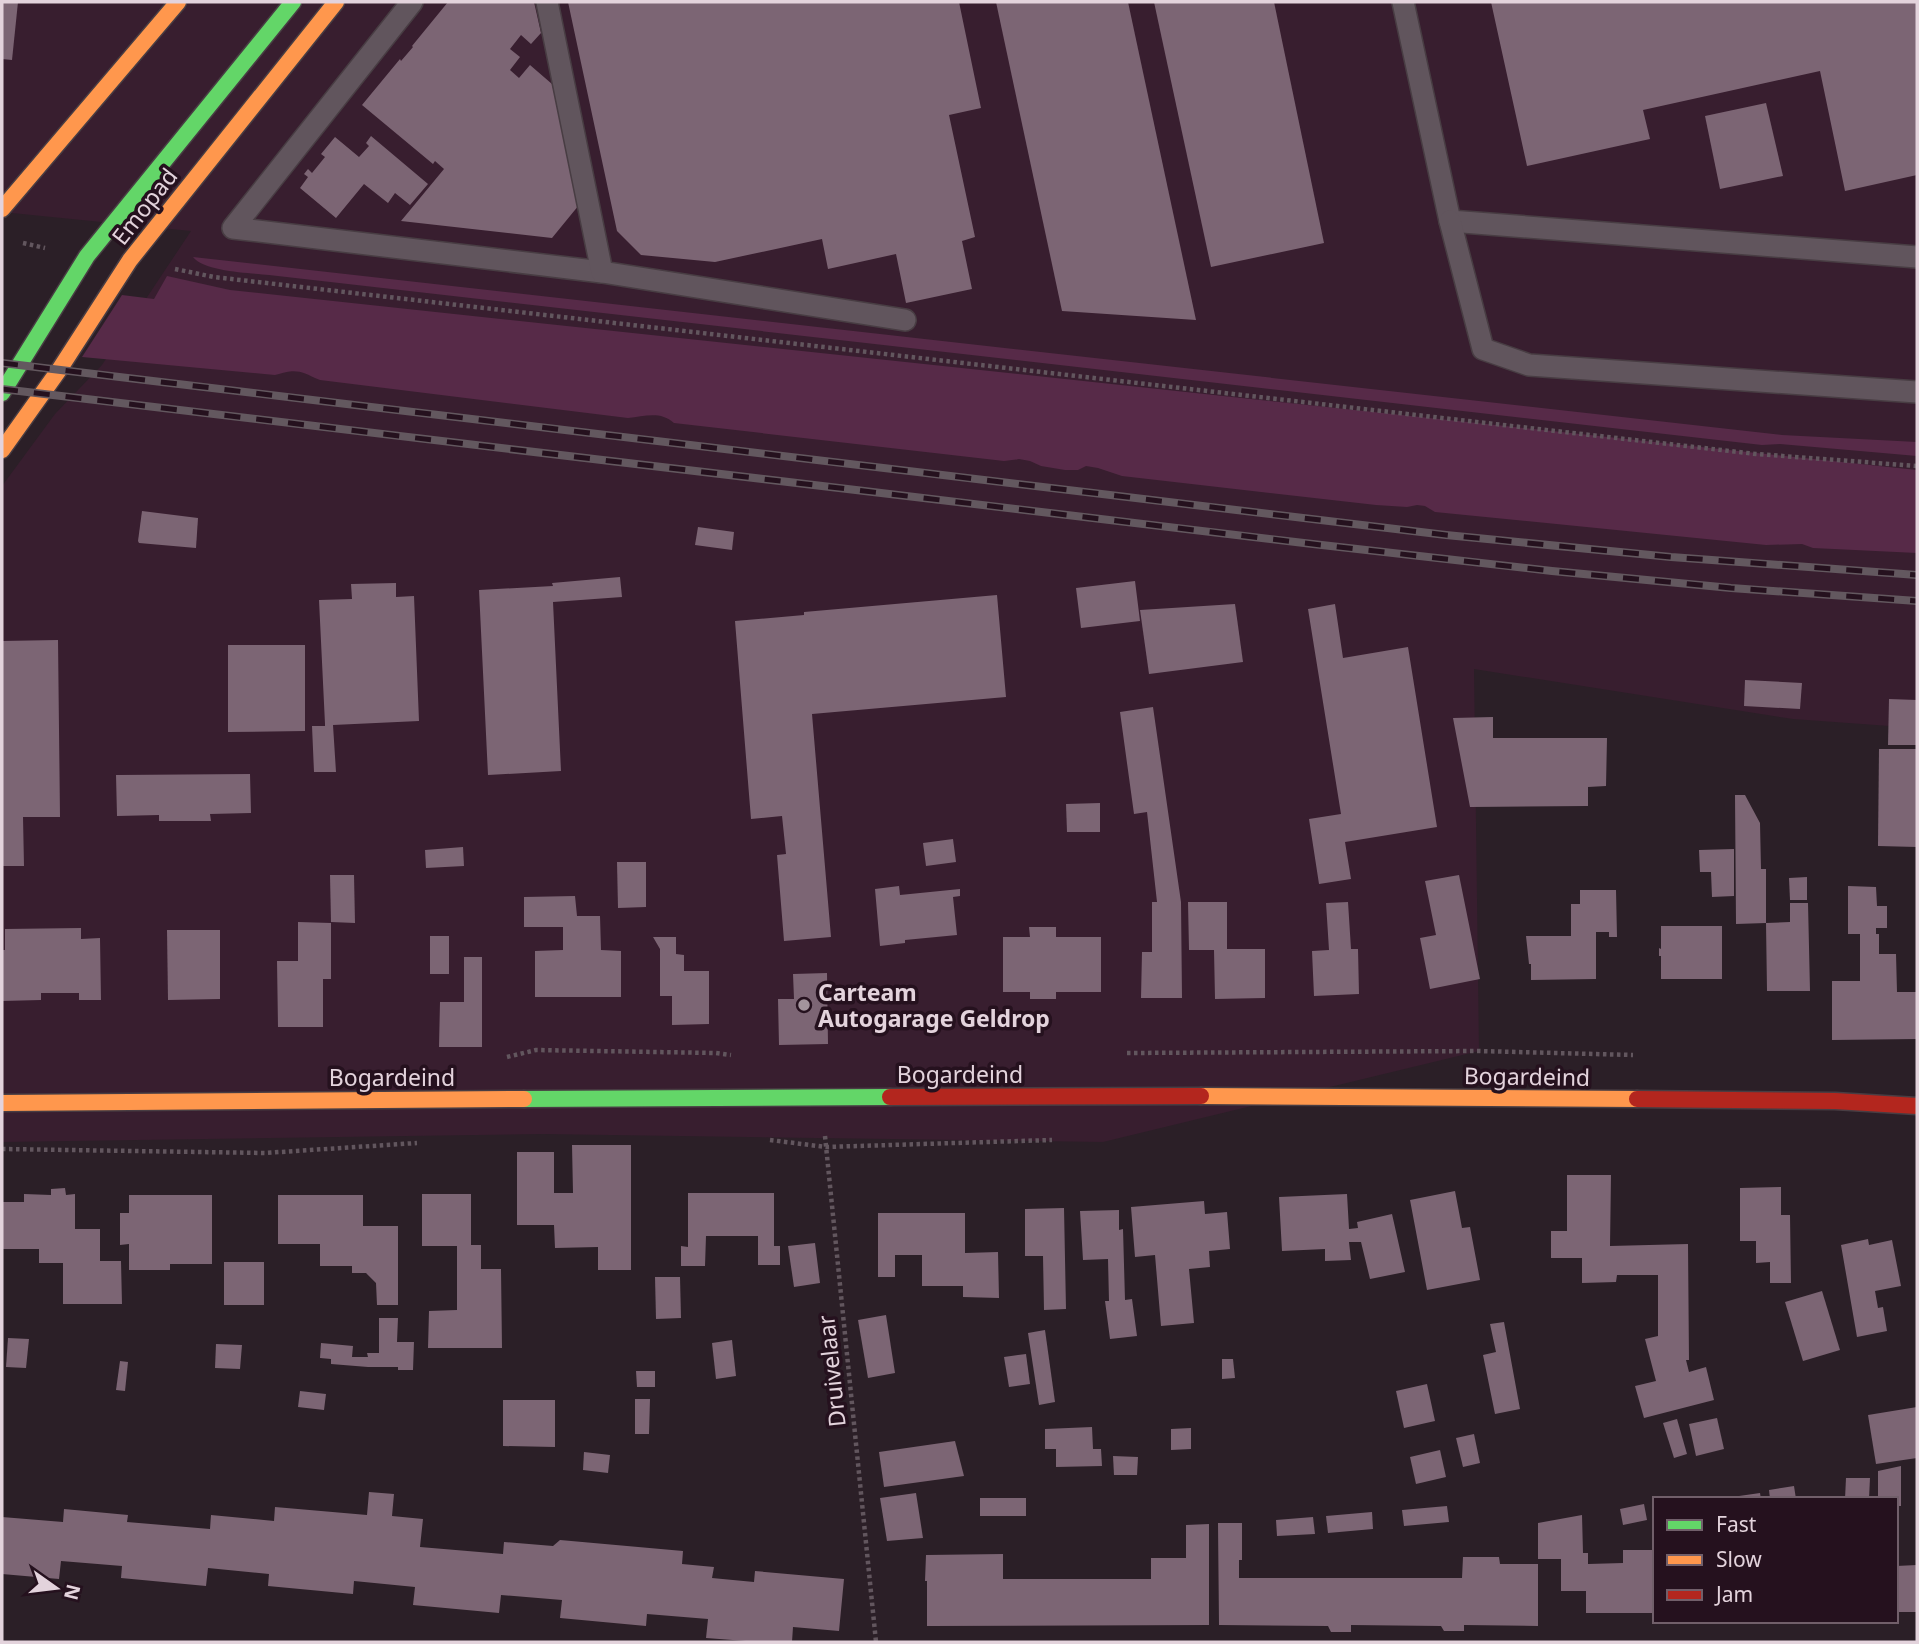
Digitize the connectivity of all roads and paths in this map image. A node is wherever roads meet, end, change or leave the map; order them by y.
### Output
1 (178, 2) edge
2 (293, 2) edge
3 (336, 2) edge
4 (412, 2) edge
5 (547, 2) edge
6 (1403, 2) edge
7 (2, 209) edge
8 (1450, 221) junction
9 (44, 247) dead end
10 (87, 256) junction
11 (1917, 257) edge
12 (130, 260) junction
13 (602, 272) junction
14 (905, 320) dead end
15 (1917, 392) edge
16 (2, 393) edge
17 (2, 450) edge
18 (1917, 466) edge
19 (823, 1097) junction
20 (2, 1103) edge
21 (1917, 1106) edge
22 (876, 1642) edge

1 - 7 street
2 - 10 street, Emopad
3 - 12 street, Emopad
4 - 13 lane
5 - 13 lane
6 - 8 lane
8 - 11 lane
8 - 15 lane
9 - 10 path
10 - 16 street, Emopad
12 - 17 street, Emopad
12 - 18 path
13 - 14 lane
19 - 20 street, Bogardeind
19 - 21 street, Bogardeind
19 - 22 path, Druivelaar

